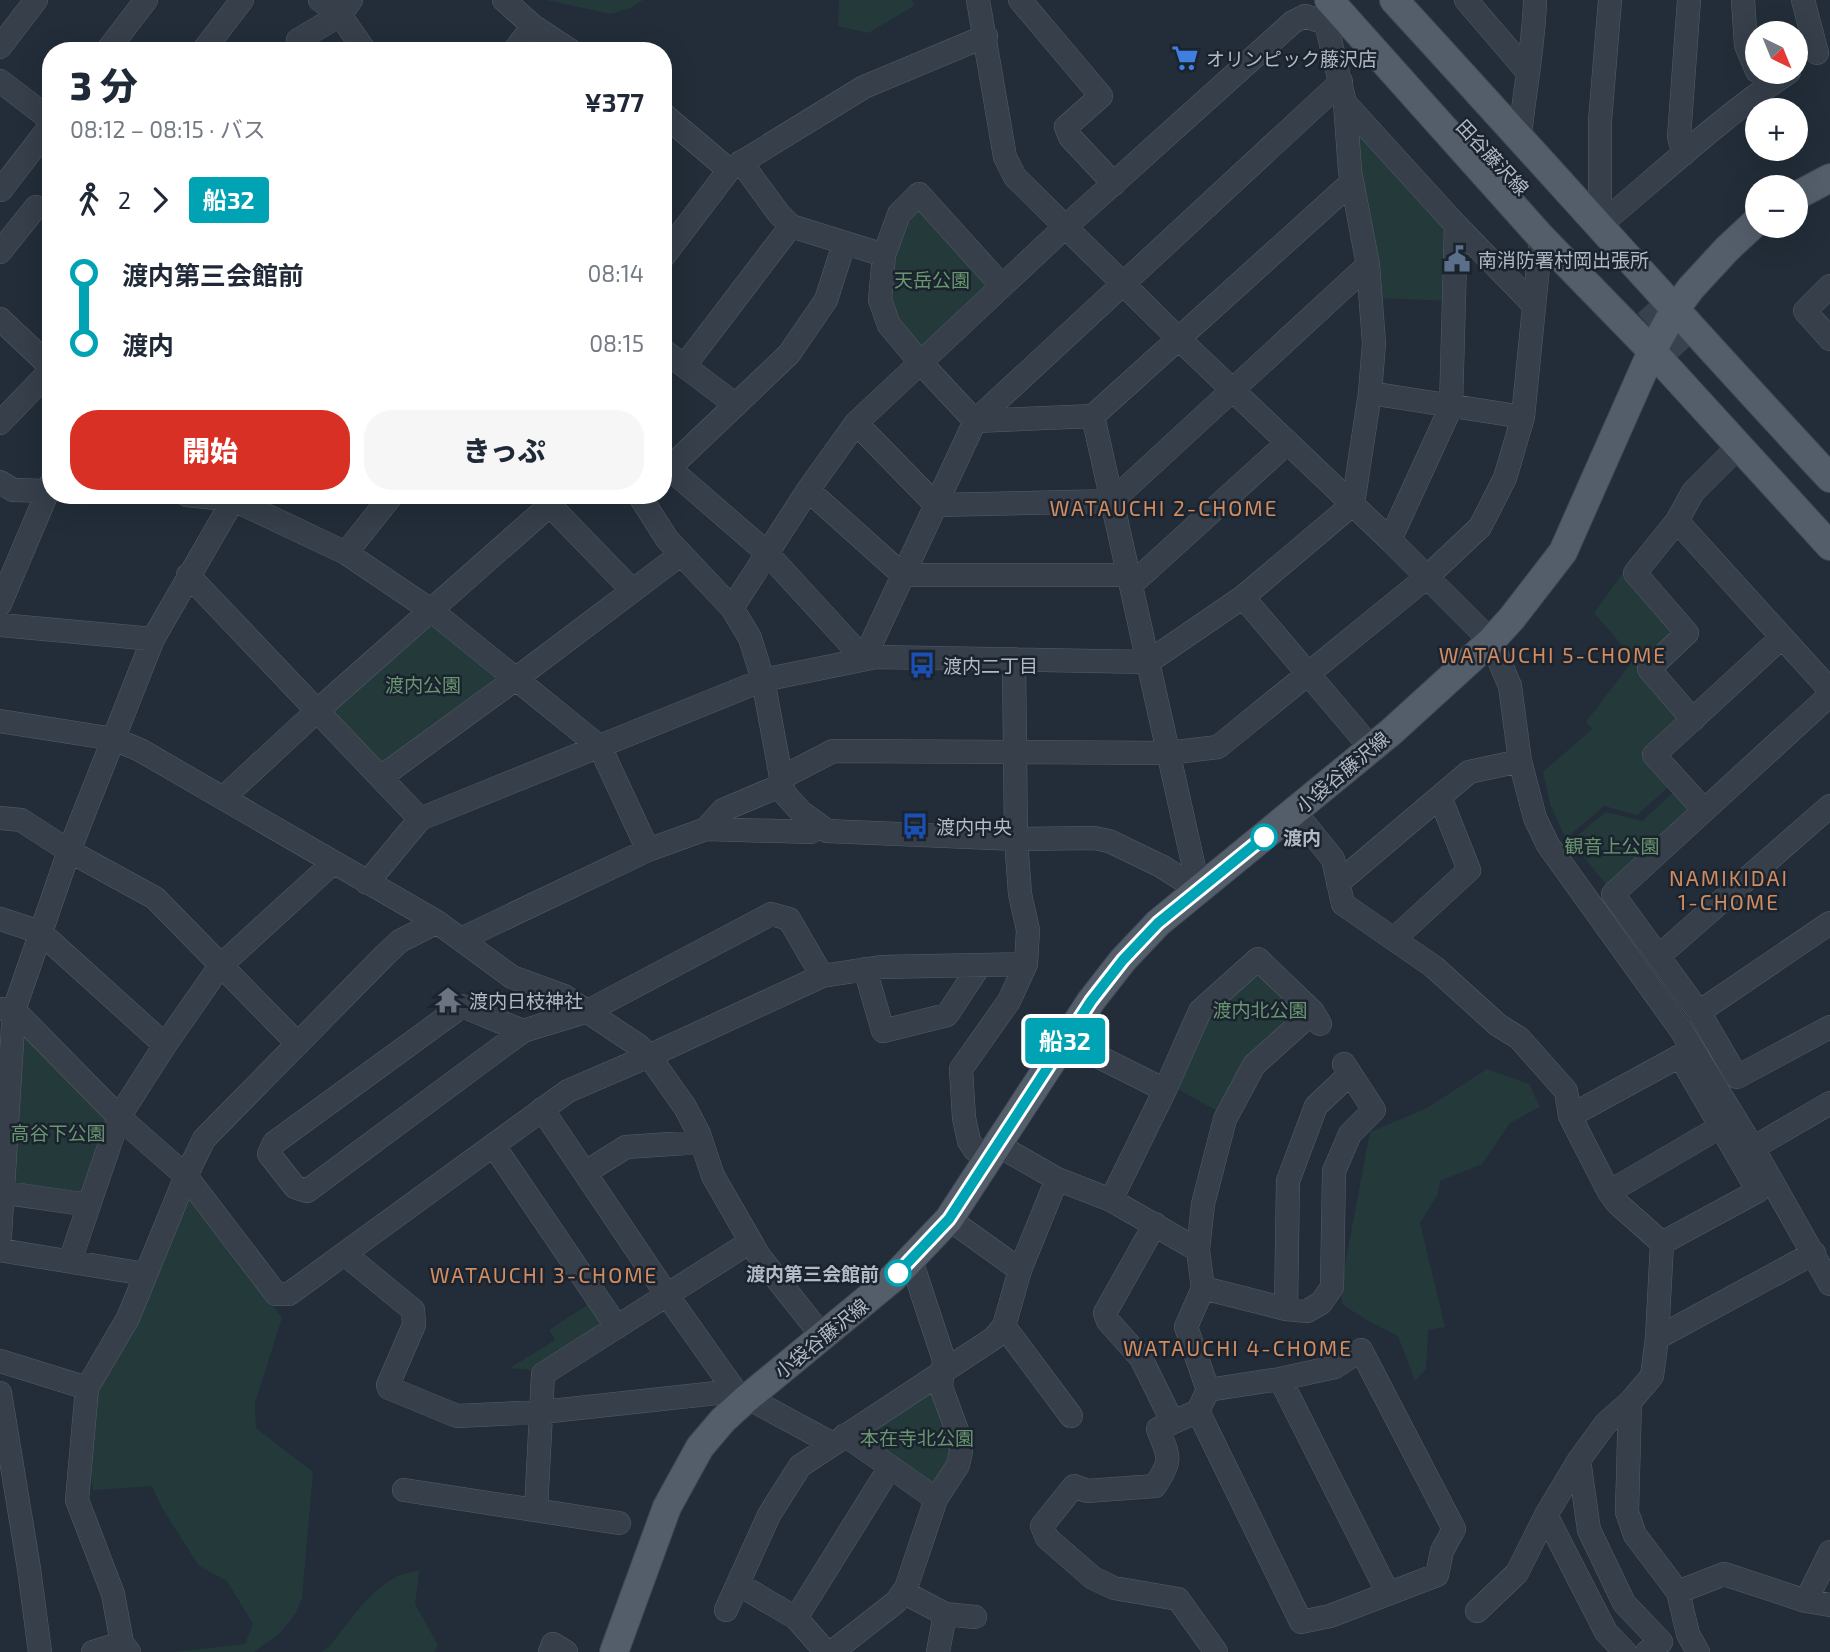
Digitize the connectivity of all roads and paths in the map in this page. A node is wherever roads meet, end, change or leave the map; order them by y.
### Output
1 (36, 0) edge
2 (146, 0) edge
3 (242, 0) edge
4 (320, 0) edge
5 (504, 0) edge
6 (978, 0) edge
7 (1020, 0) edge
8 (1371, 0) edge
9 (1394, 0) edge
10 (1466, 0) edge
11 (1535, 0) edge
12 (1610, 0) edge
13 (1693, 0) edge
14 (1744, 0) edge
15 (1803, 0) edge
16 (345, 8) edge
17 (1335, 9) edge
18 (1745, 23) edge
19 (533, 26) junction
20 (986, 36) junction
21 (298, 40) dead end
22 (114, 42) edge
23 (210, 42) edge
24 (361, 42) edge
25 (521, 42) edge
26 (557, 42) edge
27 (1, 43) edge
28 (1823, 49) edge
29 (1808, 60) edge
30 (1527, 71) junction
31 (0, 81) edge
32 (1753, 84) edge
33 (1343, 92) junction
34 (42, 116) edge
35 (672, 120) edge
36 (42, 135) edge
37 (1520, 137) junction
38 (1684, 154) junction
39 (735, 166) junction
40 (1830, 177) edge
41 (1352, 182) junction
42 (1114, 184) junction
43 (0, 189) edge
44 (1808, 189) edge
45 (42, 209) edge
46 (42, 210) edge
47 (1456, 225) junction
48 (1600, 225) junction
49 (791, 226) junction
50 (1064, 228) junction
51 (1745, 232) edge
52 (1541, 237) junction
53 (844, 244) junction
54 (672, 246) edge
55 (0, 252) edge
56 (884, 255) junction
57 (1368, 265) junction
58 (1002, 285) junction
59 (1123, 285) junction
60 (1830, 286) edge
61 (1533, 304) junction
62 (1653, 310) junction
63 (0, 319) edge
64 (1179, 339) junction
65 (1830, 339) edge
66 (1672, 352) junction
67 (672, 356) edge
68 (42, 360) edge
69 (920, 362) junction
70 (685, 365) junction
71 (42, 377) edge
72 (1232, 389) junction
73 (1370, 393) junction
74 (736, 405) junction
75 (1451, 407) junction
76 (3, 413) edge
77 (1093, 416) junction
78 (1523, 417) junction
79 (975, 421) junction
80 (856, 423) junction
81 (1287, 443) junction
82 (1739, 446) junction
83 (672, 465) edge
84 (672, 476) edge
85 (1830, 478) edge
86 (0, 482) edge
87 (42, 488) edge
88 (808, 491) junction
89 (1112, 501) junction
90 (1830, 501) edge
91 (42, 504) edge
92 (231, 504) edge
93 (249, 504) edge
94 (385, 504) edge
95 (541, 504) edge
96 (549, 504) edge
97 (645, 504) edge
98 (1353, 504) junction
99 (936, 505) junction
100 (1677, 521) junction
101 (1830, 524) edge
102 (1390, 540) junction
103 (1830, 546) edge
104 (346, 553) junction
105 (767, 554) junction
106 (680, 555) junction
107 (188, 575) junction
108 (903, 576) junction
109 (1427, 577) junction
110 (1130, 580) junction
111 (632, 590) junction
112 (1243, 597) junction
113 (0, 604) edge
114 (732, 608) junction
115 (432, 611) junction
116 (0, 625) edge
117 (1782, 637) junction
118 (153, 639) junction
119 (1491, 641) junction
120 (864, 659) junction
121 (1014, 659) junction
122 (1148, 662) junction
123 (1308, 673) junction
124 (517, 678) junction
125 (763, 680) junction
126 (1830, 692) edge
127 (318, 710) junction
128 (1693, 720) junction
129 (0, 721) edge
130 (114, 739) junction
131 (600, 747) junction
132 (1371, 748) junction
133 (1014, 751) junction
134 (1168, 753) junction
135 (1520, 761) junction
136 (381, 777) junction
137 (781, 782) junction
138 (1440, 797) junction
139 (223, 798) junction
140 (1830, 806) edge
141 (1704, 810) junction
142 (1295, 812) junction
143 (0, 818) edge
144 (420, 819) junction
145 (815, 824) junction
146 (706, 829) junction
147 (1016, 839) junction
148 (648, 850) junction
149 (69, 851) junction
150 (333, 863) junction
151 (368, 883) junction
152 (1338, 883) junction
153 (1199, 890) junction
154 (0, 919) edge
155 (437, 922) junction
156 (1830, 923) edge
157 (40, 932) junction
158 (461, 939) junction
159 (1394, 939) junction
160 (1660, 955) junction
161 (1026, 964) junction
162 (981, 965) junction
163 (220, 966) junction
164 (865, 969) junction
165 (822, 976) junction
166 (7, 1009) edge
167 (588, 1011) junction
168 (1699, 1012) junction
169 (1830, 1027) edge
170 (523, 1031) junction
171 (1065, 1040) junction
172 (298, 1044) junction
173 (165, 1045) junction
174 (649, 1056) junction
175 (1165, 1090) junction
176 (1828, 1108) edge
177 (542, 1109) junction
178 (1570, 1116) junction
179 (119, 1117) junction
180 (1720, 1127) junction
181 (701, 1142) junction
182 (494, 1146) junction
183 (1752, 1148) junction
184 (994, 1153) junction
185 (586, 1172) junction
186 (186, 1175) junction
187 (1058, 1179) junction
188 (1609, 1192) junction
189 (1, 1193) edge
190 (1111, 1200) junction
191 (89, 1205) junction
192 (949, 1219) junction
193 (1155, 1224) junction
194 (0, 1236) edge
195 (750, 1242) junction
196 (1662, 1243) junction
197 (0, 1250) edge
198 (1198, 1251) junction
199 (1814, 1253) junction
200 (346, 1255) junction
201 (911, 1260) junction
202 (70, 1261) junction
203 (1020, 1270) junction
204 (145, 1273) junction
205 (1830, 1284) edge
206 (1203, 1287) junction
207 (667, 1295) junction
208 (1286, 1309) junction
209 (1004, 1326) junction
210 (617, 1327) junction
211 (823, 1337) junction
212 (1657, 1338) junction
213 (0, 1361) edge
214 (942, 1371) junction
215 (1280, 1379) junction
216 (87, 1388) junction
217 (1208, 1390) junction
218 (0, 1393) edge
219 (741, 1395) junction
220 (1630, 1402) junction
221 (1198, 1411) junction
222 (542, 1412) junction
223 (1071, 1416) dead end
224 (1172, 1421) junction
225 (3, 1436) edge
226 (839, 1440) junction
227 (1579, 1460) junction
228 (890, 1467) junction
229 (404, 1490) dead end
230 (936, 1499) junction
231 (536, 1510) junction
232 (1546, 1516) junction
233 (619, 1523) dead end
234 (1830, 1552) edge
235 (738, 1584) junction
236 (903, 1592) junction
237 (1678, 1592) junction
238 (1388, 1593) junction
239 (1806, 1601) junction
240 (1830, 1605) edge
241 (726, 1610) dead end
242 (1477, 1611) dead end
243 (945, 1614) junction
244 (975, 1617) dead end
245 (796, 1618) junction
246 (126, 1648) edge
247 (35, 1651) edge
248 (93, 1652) edge
249 (550, 1652) edge
250 (566, 1652) edge
251 (614, 1652) edge
252 (826, 1652) edge
253 (832, 1652) edge
254 (938, 1652) edge
255 (1216, 1652) edge
256 (1625, 1652) edge
257 (1647, 1652) edge
258 (1698, 1652) edge

1 - 27 street
2 - 22 street
3 - 23 street
4 - 16 street
5 - 19 street
6 - 20 street
7 - 42 street
8 - 62 main road, 田谷藤沢線
9 - 37 main road
10 - 30 street
11 - 30 street
12 - 48 street
13 - 38 street
14 - 18 street
15 - 28 street
16 - 21 street
16 - 24 street
17 - 33 street
17 - 42 street
17 - 52 main road
17 - 62 main road, 田谷藤沢線
19 - 25 street
19 - 26 street
20 - 39 street
20 - 50 street
28 - 29 street
30 - 37 street
31 - 34 street
32 - 38 street
33 - 41 street
33 - 47 street
33 - 59 street
35 - 39 street
36 - 43 street
37 - 48 main road
38 - 48 street
39 - 49 street
39 - 54 street
40 - 44 main road
41 - 57 street
41 - 64 street
42 - 50 street
43 - 45 street
46 - 55 street
47 - 61 street
47 - 75 street
48 - 62 main road
49 - 53 street
49 - 70 street
50 - 58 street
50 - 59 street
51 - 62 main road, 小袋谷藤沢線
52 - 61 street
52 - 66 main road
53 - 56 street
53 - 74 street
56 - 58 street
56 - 69 street
57 - 72 street
57 - 73 street
58 - 69 street
59 - 64 street
59 - 79 street
60 - 65 street
61 - 78 street
62 - 66 main road, 小袋谷藤沢線
62 - 85 main road
63 - 68 street
64 - 72 street
64 - 77 street
66 - 82 main road
66 - 90 main road
66 - 101 main road
66 - 119 main road, 小袋谷藤沢線
67 - 70 street
69 - 79 street
69 - 80 street
70 - 74 street
71 - 76 street
72 - 81 street
72 - 89 street
73 - 75 street
73 - 98 street
74 - 83 street
75 - 78 street
75 - 102 street
77 - 79 street
77 - 89 street
78 - 109 street
79 - 99 street
80 - 88 street
80 - 99 street
81 - 98 street
81 - 110 street
82 - 100 street
82 - 103 main road
84 - 105 street
86 - 87 street
88 - 105 street
88 - 108 street
89 - 99 street
89 - 110 street
91 - 113 street
92 - 107 street
93 - 104 street
94 - 104 street
95 - 115 street
96 - 111 street
97 - 106 street
98 - 102 street
98 - 112 street
99 - 108 street
100 - 117 street
100 - 128 street
102 - 109 street
104 - 115 street
105 - 114 street
105 - 120 street
106 - 111 street
106 - 114 street
107 - 118 street
107 - 127 street
108 - 110 street
108 - 120 street
109 - 119 street
109 - 123 street
110 - 122 street
111 - 124 street
112 - 122 street
112 - 123 street
114 - 125 street
115 - 124 street
115 - 127 street
116 - 118 street
117 - 126 street
117 - 128 street
118 - 130 street
119 - 132 main road, 小袋谷藤沢線
119 - 135 street
120 - 121 street
120 - 125 street
121 - 122 street
121 - 133 street
122 - 134 street
123 - 132 street
123 - 134 street
124 - 131 street
124 - 136 street
125 - 131 street
125 - 137 street
126 - 141 street
127 - 136 street
127 - 139 street
128 - 141 street
129 - 130 street
130 - 139 street
130 - 149 street
131 - 144 street
131 - 148 street
132 - 142 main road, 小袋谷藤沢線
133 - 134 street
133 - 137 street
133 - 147 street
134 - 153 street
135 - 138 street
135 - 183 street
136 - 144 street
137 - 145 street
137 - 146 street
138 - 152 street
138 - 159 street
139 - 150 street
140 - 160 street
141 - 160 street
142 - 152 street
142 - 153 main road, 小袋谷藤沢線
143 - 149 street
144 - 151 street
145 - 146 street
145 - 147 street
146 - 148 street
147 - 153 street
147 - 161 street
148 - 158 street
149 - 157 street
149 - 163 street
150 - 151 street
150 - 163 street
151 - 155 street
152 - 159 street
153 - 171 main road, 小袋谷藤沢線
154 - 157 street
155 - 158 street
155 - 172 street
156 - 168 street
157 - 166 street
157 - 173 street
158 - 167 street
159 - 178 street
160 - 168 street
161 - 162 street
161 - 184 street
162 - 164 street
162 - 164 street
163 - 172 street
163 - 173 street
164 - 165 street
165 - 167 street
165 - 174 street
166 - 179 street
166 - 189 street
167 - 170 street
167 - 174 street
168 - 169 street
170 - 170 street
171 - 175 street
171 - 184 main road, 小袋谷藤沢線
172 - 186 street
173 - 179 street
174 - 177 street
174 - 181 street
175 - 190 street
175 - 198 street
176 - 183 street
177 - 182 street
177 - 185 street
178 - 180 street
178 - 188 street
179 - 186 street
179 - 191 street
180 - 188 street
180 - 196 street
181 - 185 street
181 - 195 street
182 - 200 street
182 - 210 street
183 - 199 street
184 - 187 street
184 - 192 main road, 小袋谷藤沢線
185 - 207 street
186 - 200 street
186 - 204 street
187 - 190 street
187 - 203 street
188 - 196 street
189 - 191 street
189 - 194 street
190 - 193 street
191 - 202 street
192 - 201 main road, 小袋谷藤沢線
192 - 203 street
193 - 198 street
193 - 224 street
195 - 207 street
195 - 211 street
196 - 212 street
197 - 202 street
198 - 206 street
199 - 205 street
199 - 212 street
200 - 222 street
201 - 211 main road, 小袋谷藤沢線
201 - 214 street
202 - 204 street
203 - 209 street
204 - 216 street
206 - 208 street
206 - 217 street
207 - 210 street
207 - 219 street
208 - 208 street
209 - 214 street
209 - 223 street
210 - 222 street
211 - 219 main road, 小袋谷藤沢線
212 - 220 street
213 - 216 street
214 - 226 street
214 - 230 street
215 - 217 street
215 - 238 street
215 - 238 street
216 - 246 street
217 - 221 street
218 - 225 street
219 - 222 street
219 - 226 street
219 - 251 main road, 小袋谷藤沢線
220 - 227 street
220 - 237 street
221 - 224 street
221 - 238 street
222 - 231 street
224 - 255 street
225 - 247 street
226 - 228 street
226 - 235 street
227 - 232 street
227 - 257 street
228 - 230 street
228 - 245 street
229 - 231 street
230 - 236 street
231 - 233 street
232 - 242 street
232 - 256 street
234 - 239 street
235 - 241 street
235 - 245 street
236 - 243 street
236 - 253 street
237 - 239 street
237 - 258 street
239 - 240 street
243 - 244 street
243 - 254 street
245 - 252 street
246 - 248 street
249 - 250 street

